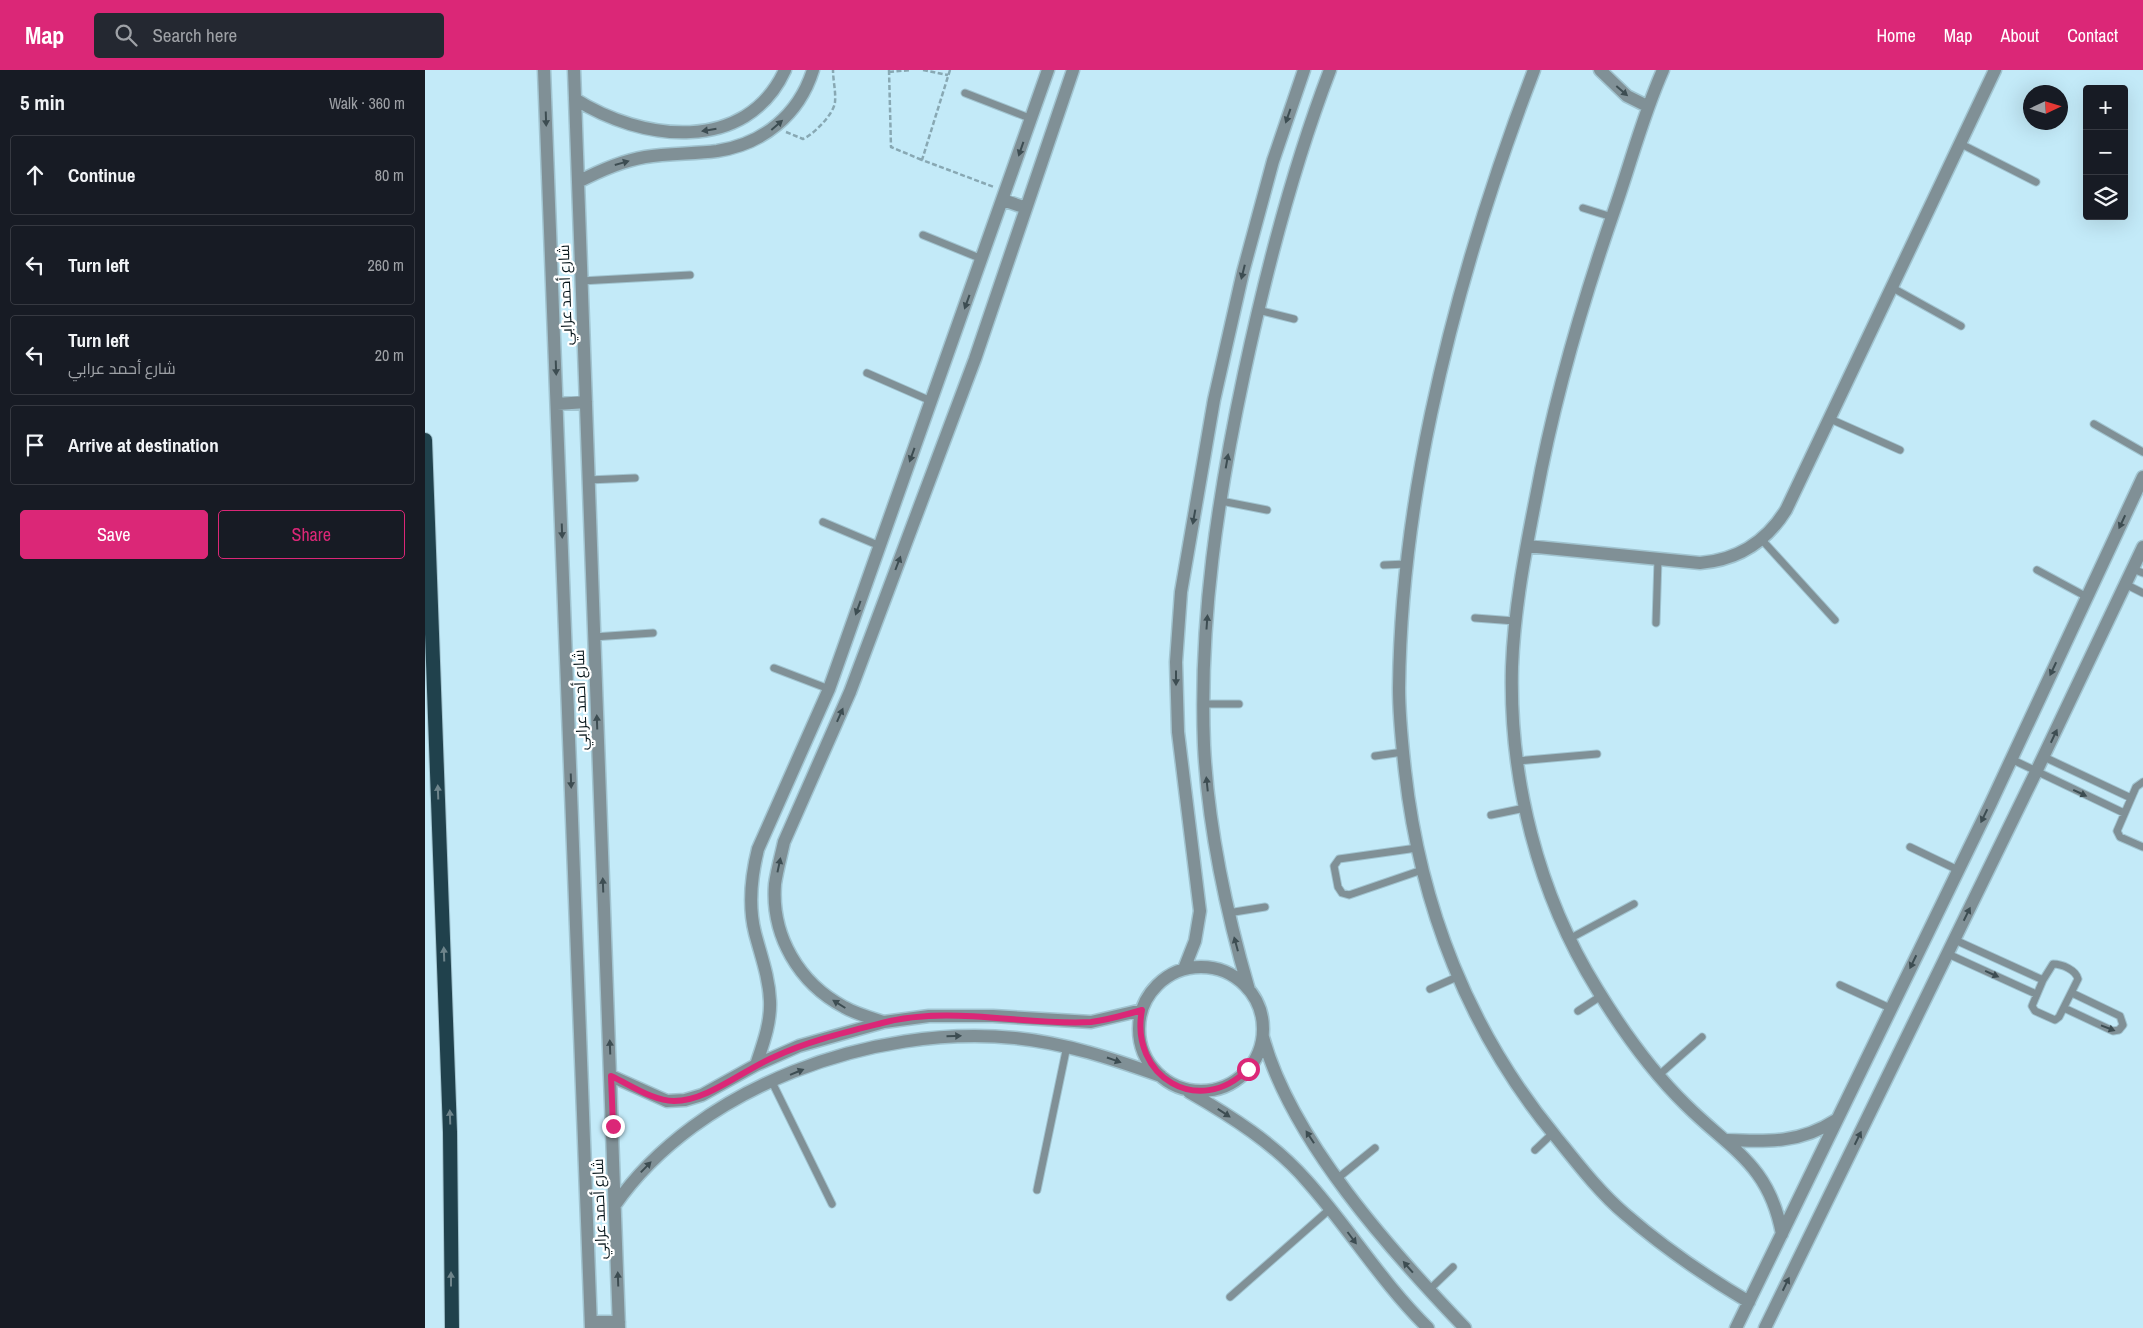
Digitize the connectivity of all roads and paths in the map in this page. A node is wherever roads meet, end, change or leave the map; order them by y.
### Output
1 (543, 70) edge
2 (573, 70) edge
3 (785, 70) edge
4 (813, 70) edge
5 (833, 70) edge
6 (911, 70) edge
7 (923, 70) edge
8 (951, 70) edge
9 (1048, 70) edge
10 (1073, 70) edge
11 (1304, 70) edge
12 (1330, 70) edge
13 (1534, 70) edge
14 (1600, 70) edge
15 (1663, 70) edge
16 (1995, 70) edge
17 (889, 71) edge
18 (949, 75) junction
19 (965, 93) dead end
20 (575, 99) junction
21 (1647, 106) junction
22 (1032, 119) junction
23 (781, 122) junction
24 (1961, 144) junction
25 (922, 160) junction
26 (578, 182) junction
27 (2035, 182) dead end
28 (1005, 195) junction
29 (1026, 208) junction
30 (1583, 208) dead end
31 (1612, 217) junction
32 (923, 236) dead end
33 (982, 259) junction
34 (691, 275) dead end
35 (581, 281) junction
36 (1891, 287) junction
37 (1258, 310) junction
38 (1295, 319) dead end
39 (1961, 326) dead end
40 (867, 373) dead end
41 (931, 401) junction
42 (586, 402) junction
43 (557, 404) junction
44 (1829, 418) junction
45 (2095, 424) dead end
46 (425, 440) edge
47 (1900, 450) dead end
48 (2143, 452) edge
49 (2143, 477) edge
50 (635, 478) dead end
51 (588, 480) junction
52 (1221, 501) junction
53 (1267, 510) dead end
54 (823, 522) dead end
55 (1762, 540) junction
56 (880, 546) junction
57 (1527, 546) junction
58 (2143, 547) edge
59 (1658, 559) junction
60 (1407, 564) junction
61 (1384, 566) dead end
62 (2037, 570) dead end
63 (2138, 571) edge
64 (2125, 584) junction
65 (2143, 593) edge
66 (2087, 597) junction
67 (1475, 618) dead end
68 (1835, 620) dead end
69 (1515, 621) junction
70 (1656, 623) dead end
71 (653, 632) dead end
72 (593, 637) junction
73 (774, 668) dead end
74 (829, 689) junction
75 (1204, 704) junction
76 (1239, 704) dead end
77 (1403, 752) junction
78 (1597, 754) dead end
79 (1375, 756) dead end
80 (2044, 756) junction
81 (2011, 759) junction
82 (1517, 761) junction
83 (2036, 772) junction
84 (2143, 782) edge
85 (2131, 798) junction
86 (1525, 808) junction
87 (2124, 813) junction
88 (1491, 815) dead end
89 (1910, 847) dead end
90 (2143, 847) edge
91 (1417, 848) junction
92 (1422, 870) junction
93 (1958, 870) junction
94 (1634, 904) dead end
95 (1265, 906) dead end
96 (1228, 913) junction
97 (1568, 939) junction
98 (1955, 940) junction
99 (1948, 954) junction
100 (1184, 969) junction
101 (1457, 977) junction
102 (2043, 980) junction
103 (1840, 985) dead end
104 (1430, 989) dead end
105 (1249, 990) junction
106 (2072, 992) junction
107 (2036, 994) junction
108 (1601, 996) junction
109 (1890, 1008) junction
110 (2064, 1008) junction
111 (1142, 1010) junction
112 (1578, 1011) dead end
113 (884, 1022) junction
114 (1262, 1036) junction
115 (1703, 1037) dead end
116 (1067, 1046) junction
117 (756, 1065) junction
118 (1659, 1075) junction
119 (611, 1076) junction
120 (1161, 1076) junction
121 (772, 1082) junction
122 (1182, 1088) junction
123 (1836, 1120) junction
124 (1553, 1133) junction
125 (1727, 1140) junction
126 (1375, 1148) dead end
127 (1535, 1150) dead end
128 (1338, 1178) junction
129 (1037, 1190) dead end
130 (832, 1204) dead end
131 (615, 1205) junction
132 (1330, 1210) junction
133 (1782, 1234) junction
134 (1453, 1267) dead end
135 (1429, 1290) junction
136 (1229, 1297) dead end
137 (1749, 1302) junction
138 (591, 1325) edge
139 (619, 1325) edge
140 (452, 1328) edge
141 (1428, 1328) edge
142 (1465, 1328) edge
143 (1736, 1328) edge
144 (1765, 1328) edge

1 -> 43 street
2 - 20 street, شارع أحمد عرابي
3 -> 20 street
4 - 23 street
5 - 23 path
6 - 17 path
7 - 18 path
8 - 18 path
9 - 22 street
10 - 29 street
11 -> 100 street
12 - 37 street
13 - 60 street
14 -> 21 street
15 - 21 street
16 - 24 street
17 - 25 path
18 - 25 path
19 - 22 lane
20 - 26 street, شارع أحمد عرابي
21 - 31 street
22 -> 28 street
26 -> 23 street
24 - 27 lane
24 - 36 street
25 - 28 path
26 - 35 street, شارع أحمد عرابي
28 - 29 street
28 - 33 street
113 -> 29 street
30 - 31 lane
31 - 57 street
32 - 33 lane
33 -> 41 street
34 - 35 lane
35 - 42 street, شارع أحمد عرابي
36 - 39 lane
36 - 44 street
37 - 38 lane
52 -> 37 street
40 - 41 lane
41 -> 56 street
42 - 43 street
42 - 51 street, شارع أحمد عرابي
43 -> 138 street
44 - 47 lane
44 - 55 street
45 - 48 lane
140 -> 46 highway
49 -> 66 street
50 - 51 lane
51 - 72 street, شارع أحمد عرابي
52 - 53 lane
75 -> 52 street
54 - 56 lane
55 - 59 street
55 - 68 lane
56 -> 74 street
57 - 59 street
57 - 69 street
58 - 63 street
59 - 70 lane
60 - 61 lane
60 - 77 street
62 - 66 lane
63 - 64 street
64 - 65 lane
80 -> 64 street
66 -> 81 street
67 - 69 lane
69 - 82 street
71 - 72 lane
119 -> 72 street, شارع أحمد عرابي
73 - 74 lane
74 - 117 street
75 - 76 lane
96 -> 75 street
77 - 79 lane
77 - 91 street
78 - 82 lane
80 - 83 street
80 - 85 lane
81 - 83 lane
81 -> 93 street
82 - 86 street
83 -> 87 lane
98 -> 83 street
84 - 85 lane
85 - 87 lane
86 - 88 lane
86 - 97 street
87 - 90 lane
89 - 93 lane
91 - 92 street
91 - 92 lane
92 - 101 street
93 -> 109 street
94 - 97 lane
95 - 96 lane
105 -> 96 street
97 - 108 street
98 - 99 street
98 - 102 lane
99 -> 107 lane
144 -> 99 street
100 - 105 street
100 - 111 street
101 - 104 lane
101 - 124 street
102 - 106 lane
102 - 107 lane
103 - 109 lane
105 - 114 street
106 - 110 lane
110 -> 106 lane
107 - 110 lane
108 - 112 lane
108 - 118 street
109 - 123 street
111 - 113 street
111 - 120 street
113 - 117 street
114 - 122 street
128 -> 114 street
115 - 118 lane
116 -> 120 street
121 -> 116 street
116 - 129 lane
117 - 119 street
118 - 125 street
119 - 131 street, شارع أحمد عرابي
120 - 122 street
121 - 130 lane
131 -> 121 street
122 -> 132 street
123 - 125 street
123 - 133 street
124 - 127 lane
124 - 137 street
125 - 133 street
126 - 128 lane
135 -> 128 street
139 -> 131 street, شارع أحمد عرابي
132 - 136 lane
132 -> 141 street
133 - 137 street
134 - 135 lane
135 - 142 street
137 - 143 street
138 - 139 street

